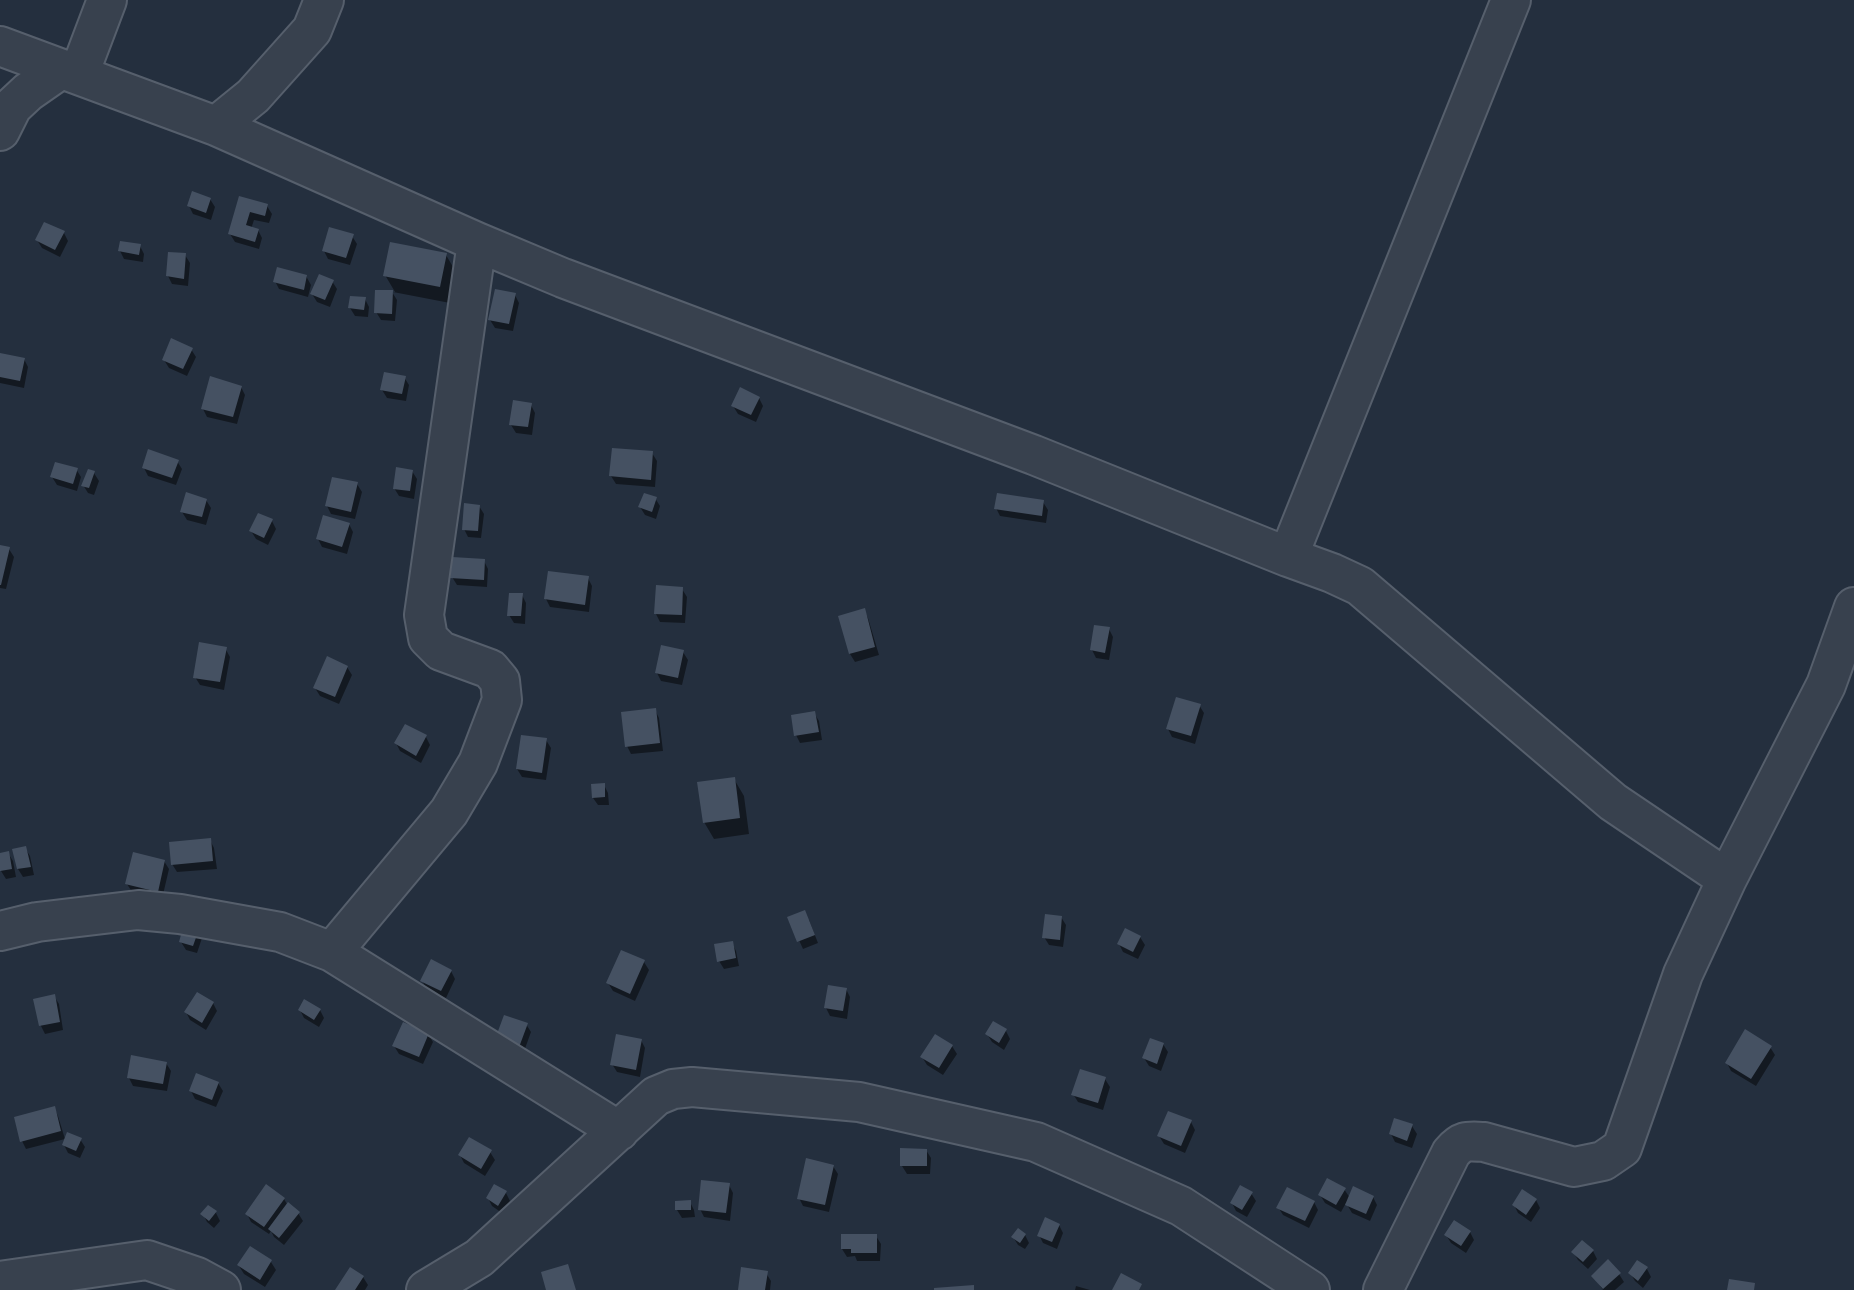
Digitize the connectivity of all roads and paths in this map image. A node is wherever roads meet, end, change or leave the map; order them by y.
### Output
1 (107, 0) edge
2 (324, 0) edge
3 (1511, 0) edge
4 (0, 46) edge
5 (70, 72) junction
6 (216, 126) junction
7 (0, 131) edge
8 (477, 242) junction
9 (1289, 558) junction
10 (1854, 607) edge
11 (1727, 879) junction
12 (0, 931) edge
13 (332, 952) junction
14 (619, 1131) junction
15 (148, 1275) edge
16 (0, 1281) edge
17 (221, 1290) edge
18 (426, 1290) edge
19 (1310, 1290) edge
20 (1383, 1290) edge

1 - 5 street
2 - 6 street
3 - 9 street
4 - 5 street
5 - 6 street
5 - 7 street
6 - 8 street
8 - 9 street
8 - 13 street
9 - 11 street
10 - 11 street
11 - 20 street
12 - 13 street
13 - 14 street
14 - 18 street
14 - 19 street
15 - 16 street
15 - 17 street

